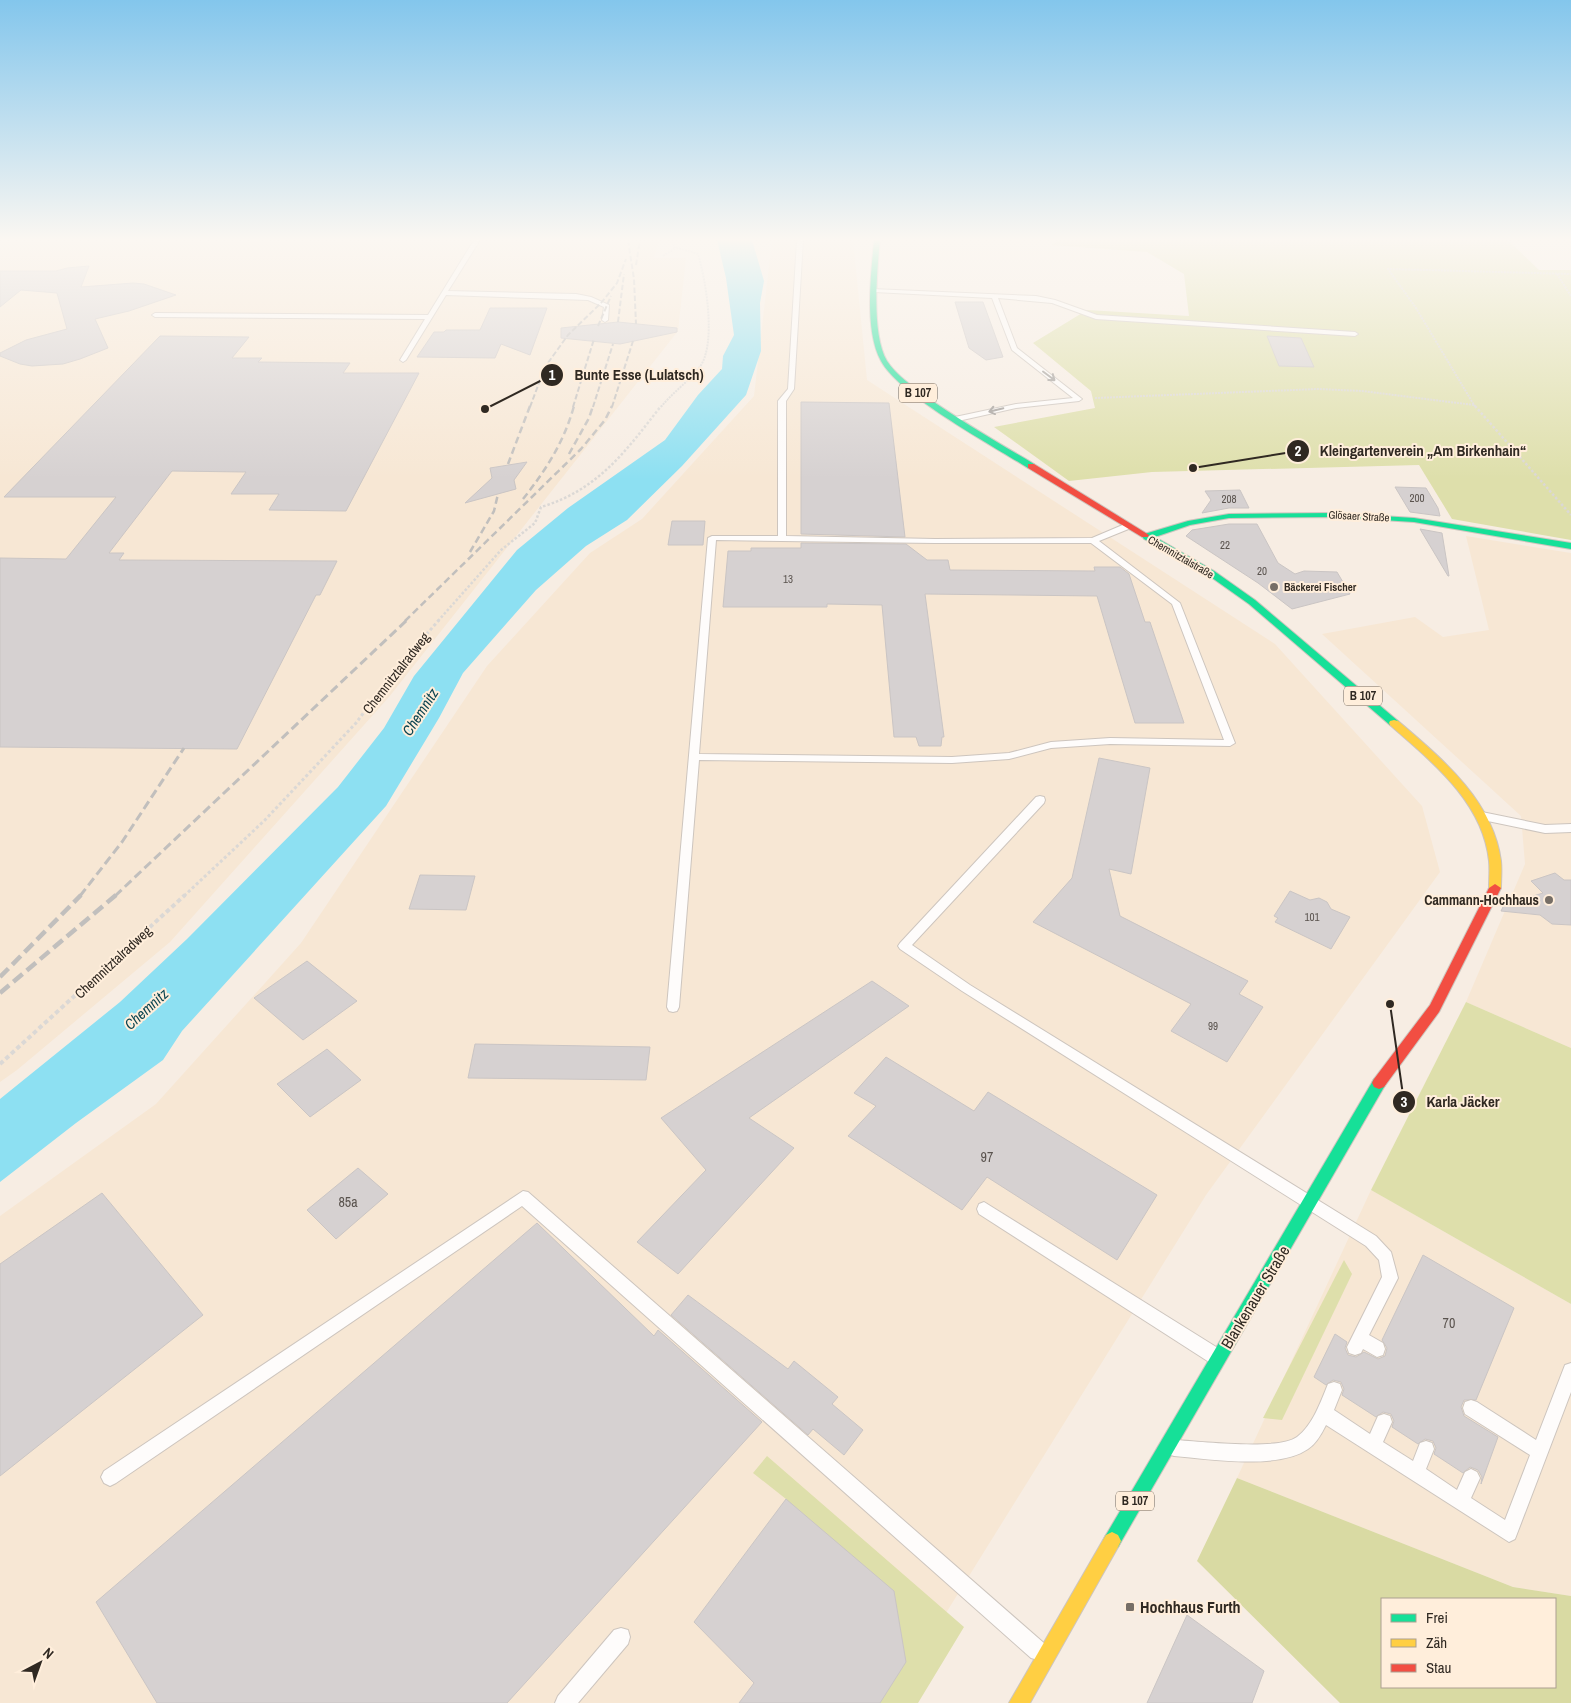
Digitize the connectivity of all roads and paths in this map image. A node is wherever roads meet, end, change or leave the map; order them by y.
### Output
1 (428, 319) edge
2 (707, 319) edge
3 (795, 319) edge
4 (875, 319) edge
5 (1003, 319) edge
6 (1134, 319) edge
7 (1423, 319) edge
8 (1355, 334) dead end
9 (403, 360) dead end
10 (1079, 398) junction
11 (1474, 405) junction
12 (958, 419) junction
13 (1571, 515) edge
14 (1128, 526) junction
15 (1148, 537) junction
16 (782, 538) junction
17 (1093, 540) junction
18 (1571, 546) edge
19 (693, 757) junction
20 (1040, 800) dead end
21 (1482, 816) junction
22 (1571, 828) edge
23 (1494, 893) joint
24 (673, 1007) dead end
25 (0, 1064) edge
26 (1310, 1204) junction
27 (984, 1208) dead end
28 (1377, 1349) dead end
29 (1218, 1358) junction
30 (1571, 1371) edge
31 (1334, 1390) dead end
32 (1472, 1408) dead end
33 (1323, 1413) junction
34 (1384, 1422) dead end
35 (1373, 1446) junction
36 (1165, 1447) junction
37 (1426, 1449) dead end
38 (1539, 1451) junction
39 (1416, 1473) junction
40 (110, 1477) dead end
41 (1471, 1478) dead end
42 (1460, 1502) junction
43 (622, 1637) dead end
44 (1045, 1657) junction
45 (566, 1703) edge
46 (1019, 1703) edge

1 - 9 lane
2 - 25 path, Chemnitztalradweg
3 - 16 lane
4 - 12 main road, Chemnitztalstraße / B 107
5 -> 10 lane
6 - 8 lane
7 - 11 path
10 - 11 path
10 -> 12 lane
11 - 13 path
12 - 14 main road, Chemnitztalstraße / B 107
14 - 15 main road, Chemnitztalstraße / B 107
14 - 17 lane
15 - 18 main road, Glösaer Straße
15 - 21 main road, Chemnitztalstraße / B 107
16 - 17 lane
16 - 19 lane
17 - 19 lane
19 - 24 lane
20 - 26 lane
21 - 22 lane
21 - 23 main road, Chemnitztalstraße / B 107
23 - 26 main road, Blankenauer Straße / B 107
26 - 28 lane
26 - 29 main road, Blankenauer Straße / B 107
27 - 29 lane
29 - 36 main road, Blankenauer Straße / B 107
30 - 38 lane
31 - 33 lane
32 - 38 lane
33 - 35 lane
33 - 36 lane
34 - 35 lane
35 - 39 lane
36 - 44 main road, Blankenauer Straße / B 107
37 - 39 lane
38 - 42 lane
39 - 42 lane
40 - 44 lane
41 - 42 lane
43 - 45 lane
44 - 46 main road, Blankenauer Straße / B 107

